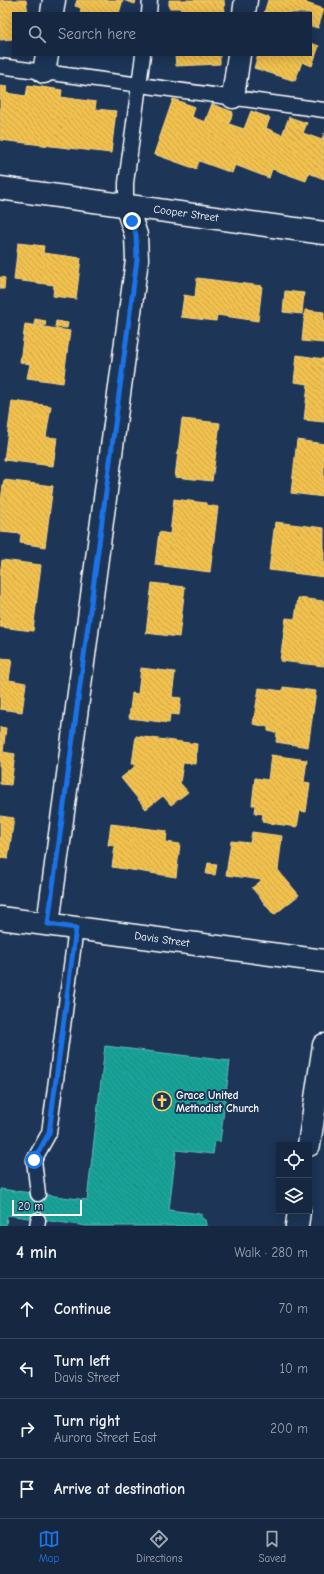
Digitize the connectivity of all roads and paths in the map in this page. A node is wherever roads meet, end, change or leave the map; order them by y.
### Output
1 (54, 0) edge
2 (150, 0) edge
3 (246, 0) edge
4 (52, 12) edge
5 (149, 12) edge
6 (244, 12) edge
7 (143, 56) edge
8 (239, 56) edge
9 (46, 64) edge
10 (0, 66) edge
11 (139, 85) junction
12 (233, 97) junction
13 (324, 110) edge
14 (0, 188) edge
15 (126, 205) junction
16 (324, 232) edge
17 (0, 918) edge
18 (48, 924) junction
19 (76, 928) junction
20 (324, 961) edge
21 (324, 1045) edge
22 (318, 1118) edge
23 (310, 1142) edge
24 (38, 1194) dead end
25 (299, 1214) edge
26 (297, 1226) edge

1 - 4 street
2 - 5 lane
3 - 6 street
7 - 11 lane
8 - 12 street
9 - 10 lane
9 - 11 lane
11 - 12 lane
11 - 15 lane
12 - 13 lane
14 - 15 street, Cooper Street
15 - 16 street, Cooper Street
15 - 18 street
17 - 18 street, Davis Street
18 - 19 street, Davis Street
19 - 20 street, Davis Street
19 - 24 lane
21 - 22 street
22 - 23 street
25 - 26 street

